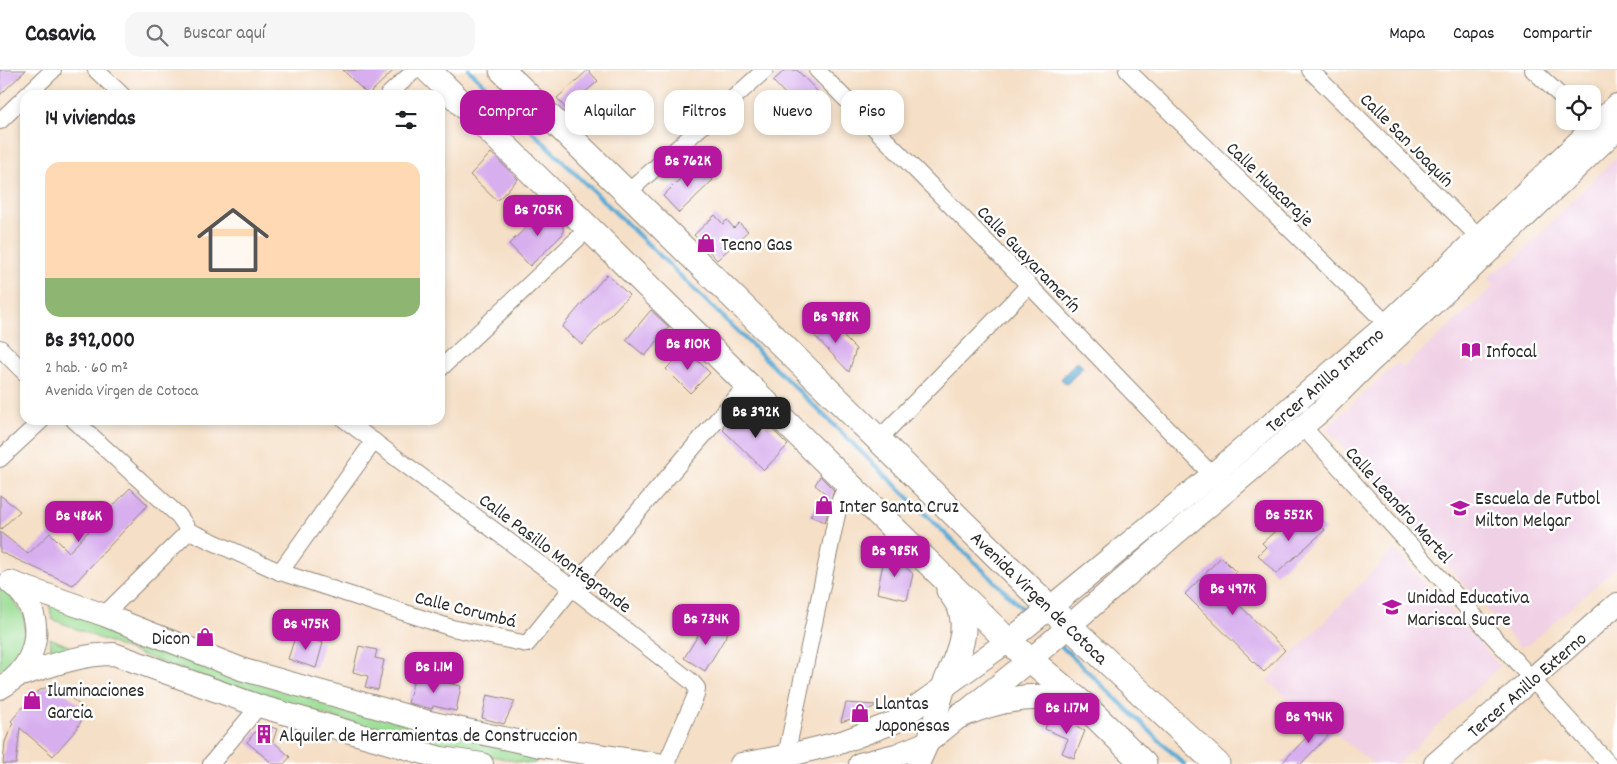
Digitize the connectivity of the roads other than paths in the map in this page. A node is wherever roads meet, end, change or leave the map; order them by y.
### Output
1 (53, 70) edge
2 (96, 70) edge
3 (415, 70) edge
4 (428, 70) edge
5 (502, 70) edge
6 (765, 70) edge
7 (817, 70) edge
8 (1127, 70) edge
9 (1310, 70) edge
10 (1533, 70) edge
11 (32, 90) edge
12 (117, 90) edge
13 (393, 90) edge
14 (1556, 92) edge
15 (20, 102) edge
16 (1608, 118) edge
17 (0, 121) edge
18 (627, 193) junction
19 (589, 228) junction
20 (1478, 236) junction
21 (1029, 285) junction
22 (1387, 324) junction
23 (0, 348) edge
24 (445, 364) edge
25 (1368, 364) junction
26 (20, 368) edge
27 (748, 384) junction
28 (37, 425) edge
29 (79, 425) edge
30 (353, 425) edge
31 (1303, 427) junction
32 (878, 440) junction
33 (374, 441) junction
34 (0, 459) edge
35 (1212, 475) junction
36 (849, 485) junction
37 (189, 531) junction
38 (1133, 570) junction
39 (938, 571) junction
40 (280, 572) junction
41 (5, 579) edge
42 (572, 588) junction
43 (1617, 604) edge
44 (1048, 610) junction
45 (104, 615) junction
46 (1067, 628) junction
47 (1012, 638) junction
48 (1033, 657) junction
49 (1532, 678) junction
50 (945, 685) junction
51 (6, 688) edge
52 (259, 706) junction
53 (1084, 706) junction
54 (961, 715) junction
55 (928, 742) junction
56 (541, 755) edge
57 (786, 756) junction
58 (561, 757) edge
59 (439, 761) edge
60 (211, 764) edge
61 (482, 764) edge
62 (658, 764) edge
63 (666, 764) edge
64 (741, 764) edge
65 (860, 764) edge
66 (918, 764) edge
67 (1144, 764) edge
68 (1217, 764) edge
69 (1435, 764) edge
70 (1609, 764) edge

1 - 11 street
2 - 12 street
3 - 13 street
4 - 19 main road
5 - 18 main road, Avenida Virgen de Cotoca
6 - 18 street
7 - 21 street, Calle Guayaramerín
8 - 22 street, Calle Huacaraje
9 - 20 street, Calle San Joaquín
10 - 14 street
15 - 17 street
16 - 20 main road, Tercer Anillo Interno
16 - 25 main road, Tercer Anillo Interno
18 - 32 main road, Avenida Virgen de Cotoca
19 - 24 street
19 - 27 main road
20 - 22 main road, Tercer Anillo Interno
20 - 25 main road
21 - 32 street
21 - 35 street, Calle Guayaramerín
22 - 31 main road
22 - 35 main road, Tercer Anillo Interno
23 - 26 street
25 - 31 main road, Tercer Anillo Interno
27 - 36 main road
27 - 42 street, Calle Corumbá
28 - 34 street
29 - 37 street, Calle Corumbá
30 - 33 street, Calle Pasillo Montegrande
31 - 38 main road, Tercer Anillo Interno
31 - 49 street, Calle Leandro Martel
32 - 44 main road, Avenida Virgen de Cotoca
33 - 40 street
33 - 42 street, Calle Pasillo Montegrande
35 - 38 main road
35 - 44 main road, Tercer Anillo Interno
36 - 39 main road
36 - 57 street
37 - 40 street, Calle Corumbá
37 - 45 street
38 - 46 main road, Tercer Anillo Interno
39 - 47 main road
39 - 50 main road
40 - 42 street, Calle Corumbá
41 - 45 main road
41 - 51 main road
42 - 63 street, Calle Pasillo Montegrande
43 - 49 main road, Tercer Anillo Externo
44 - 46 main road, Avenida Virgen de Cotoca
44 - 47 main road, Tercer Anillo Interno
45 - 56 main road
46 - 48 main road, Tercer Anillo Interno
46 - 68 main road, Avenida Virgen de Cotoca
47 - 48 main road
47 - 50 main road, Tercer Anillo Interno
48 - 53 main road
48 - 54 main road, Tercer Anillo Interno
49 - 69 main road, Tercer Anillo Externo
49 - 70 street, Calle Leandro Martel
50 - 55 main road
50 - 57 main road, Tercer Anillo Interno
51 - 52 main road
52 - 59 main road
52 - 60 street
53 - 54 main road
53 - 67 main road
54 - 55 main road, Tercer Anillo Interno
55 - 65 main road
55 - 66 main road
56 - 58 main road
57 - 64 main road, Tercer Anillo Interno
58 - 62 main road
59 - 61 main road

